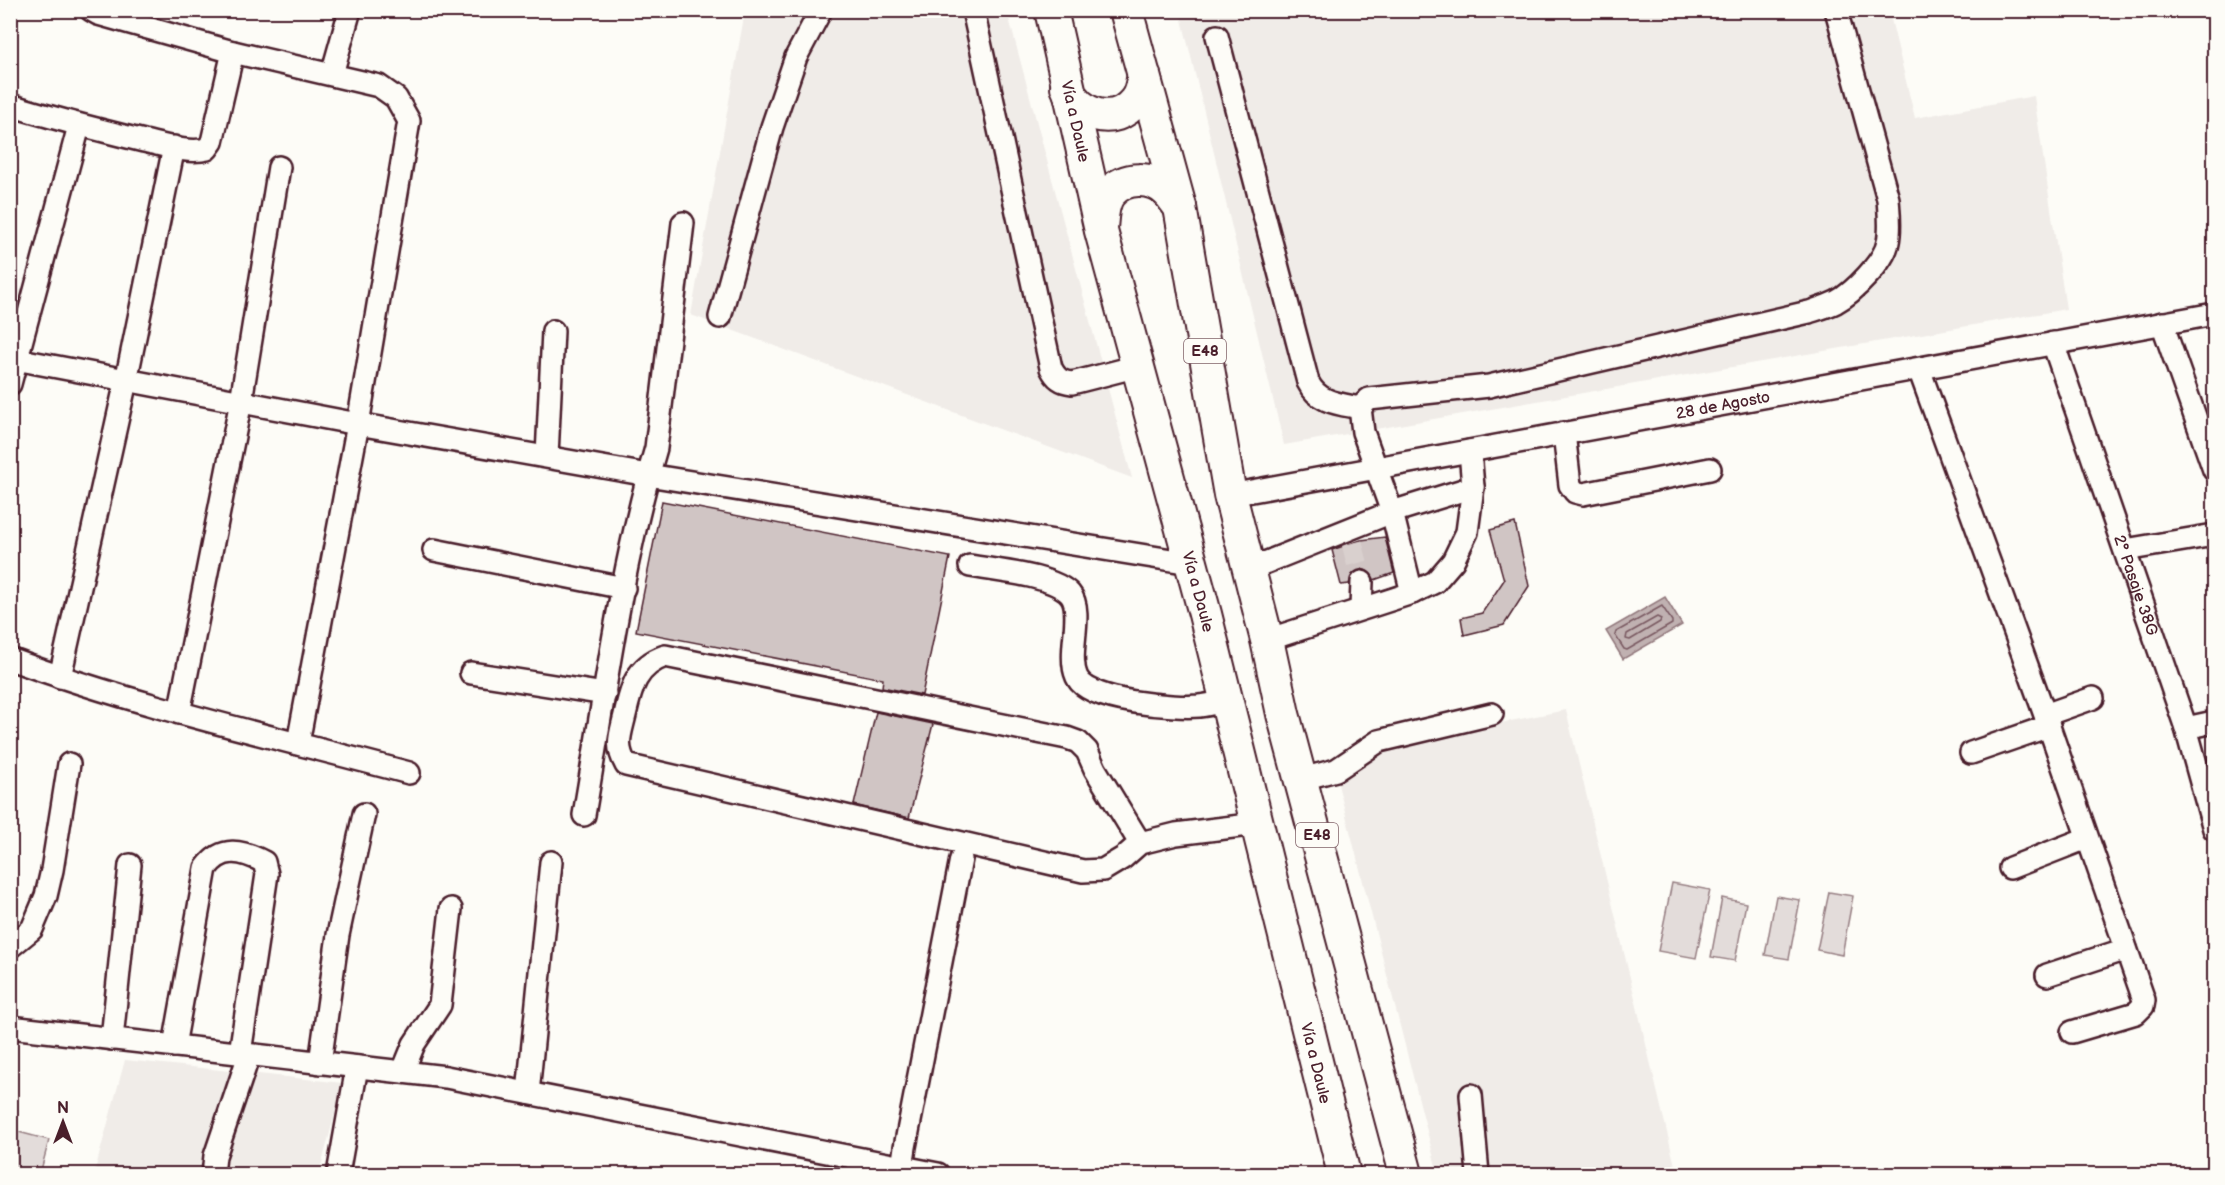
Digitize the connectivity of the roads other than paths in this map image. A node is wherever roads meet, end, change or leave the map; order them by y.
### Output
1 (91, 10) edge
2 (350, 10) edge
3 (821, 10) edge
4 (973, 10) edge
5 (1051, 10) edge
6 (1126, 10) edge
7 (1836, 10) edge
8 (1217, 36) dead end
9 (233, 52) junction
10 (332, 74) junction
11 (1144, 75) junction
12 (1066, 83) junction
13 (10, 105) edge
14 (79, 126) junction
15 (174, 147) junction
16 (279, 166) dead end
17 (1180, 207) junction
18 (683, 223) dead end
19 (1101, 231) junction
20 (2214, 314) edge
21 (720, 317) dead end
22 (2162, 323) junction
23 (553, 332) dead end
24 (2054, 343) junction
25 (13, 358) edge
26 (1137, 366) junction
27 (1919, 369) junction
28 (126, 381) junction
29 (10, 384) edge
30 (241, 401) junction
31 (1360, 408) junction
32 (358, 424) junction
33 (1564, 433) junction
34 (1470, 451) junction
35 (547, 456) junction
36 (1376, 466) junction
37 (1710, 469) dead end
38 (2214, 470) edge
39 (648, 475) junction
40 (1473, 487) junction
41 (1230, 495) junction
42 (1392, 512) junction
43 (2214, 536) edge
44 (434, 550) dead end
45 (2125, 550) junction
46 (1190, 563) junction
47 (970, 566) dead end
48 (1247, 570) junction
49 (1362, 582) tunnel mouth
50 (624, 588) junction
51 (1412, 592) junction
52 (1361, 608) junction
53 (1267, 640) junction
54 (10, 659) edge
55 (471, 673) dead end
56 (60, 677) junction
57 (605, 694) junction
58 (2094, 698) dead end
59 (1226, 701) junction
60 (179, 713) junction
61 (1492, 714) dead end
62 (2047, 721) junction
63 (2214, 722) edge
64 (2186, 728) junction
65 (298, 743) junction
66 (1971, 753) dead end
67 (69, 764) dead end
68 (409, 773) dead end
69 (1302, 779) junction
70 (364, 814) dead end
71 (584, 815) dead end
72 (1257, 824) junction
73 (2214, 829) edge
74 (2087, 838) junction
75 (1140, 843) junction
76 (961, 859) dead end
77 (550, 862) dead end
78 (130, 865) dead end
79 (2010, 868) dead end
80 (451, 909) dead end
81 (10, 947) edge
82 (2126, 949) junction
83 (2047, 975) dead end
84 (10, 1027) edge
85 (2072, 1032) dead end
86 (112, 1039) junction
87 (174, 1046) junction
88 (244, 1054) junction
89 (320, 1063) junction
90 (357, 1067) junction
91 (403, 1071) junction
92 (528, 1093) junction
93 (1471, 1095) dead end
94 (902, 1168) junction
95 (213, 1174) edge
96 (338, 1174) edge
97 (938, 1174) edge
98 (1344, 1174) edge
99 (1406, 1174) edge
100 (1478, 1174) edge

1 - 9 street
2 - 10 street
3 - 21 street
4 - 26 street
5 - 12 highway, Vía a Daule
6 - 11 highway, E48
7 - 31 street
8 - 31 street
9 - 10 street
9 - 15 street
10 - 32 street
11 - 12 highway
11 - 17 highway, E48
12 - 19 highway, Vía a Daule
13 - 14 street
14 - 15 street
14 - 25 street
15 - 28 street
16 - 30 street
17 - 19 highway
17 - 41 highway, E48
18 - 39 street
19 - 26 highway, Vía a Daule
20 - 22 street, 28 de Agosto
22 - 24 street, 28 de Agosto
22 - 38 street
23 - 35 street
24 - 27 street, 28 de Agosto
24 - 45 street, 2° Pasaje 38G
25 - 28 street
25 - 29 street
26 - 46 highway, Vía a Daule
27 - 33 street, 28 de Agosto
27 - 62 street
28 - 30 street
28 - 56 street
30 - 32 street
30 - 60 street
31 - 36 street
32 - 35 street
32 - 65 street
33 - 34 street, 28 de Agosto
33 - 37 street
34 - 36 street, 28 de Agosto
34 - 40 street
35 - 39 street
36 - 41 street, 28 de Agosto
36 - 42 street
39 - 46 street
39 - 50 street
40 - 42 street
40 - 51 street
41 - 48 highway, E48
42 - 48 street
42 - 51 street
43 - 45 street
44 - 50 street
45 - 64 street, 2° Pasaje 38G
46 - 59 highway, Vía a Daule
47 - 59 street
48 - 53 highway, E48
49 - 52 street
50 - 57 street
51 - 52 street
52 - 53 street
53 - 69 highway, E48
54 - 56 street
55 - 57 street
56 - 60 street
57 - 71 street
58 - 62 street
59 - 72 highway, Vía a Daule
60 - 65 street
61 - 69 street
62 - 66 street
62 - 74 street
63 - 64 street
64 - 73 street, 2° Pasaje 38G
65 - 68 street
67 - 81 street
69 - 99 highway, E48
70 - 89 street
72 - 75 street
72 - 98 highway, Vía a Daule
74 - 79 street
74 - 82 street
75 - 75 street
76 - 94 street
77 - 92 street
78 - 86 street
80 - 91 street
82 - 83 street
82 - 85 street
84 - 86 street
86 - 87 street
87 - 88 street
87 - 88 street
88 - 89 street
88 - 95 street
89 - 90 street
90 - 91 street
90 - 96 street
91 - 92 street
92 - 94 street
93 - 100 street
94 - 97 street

